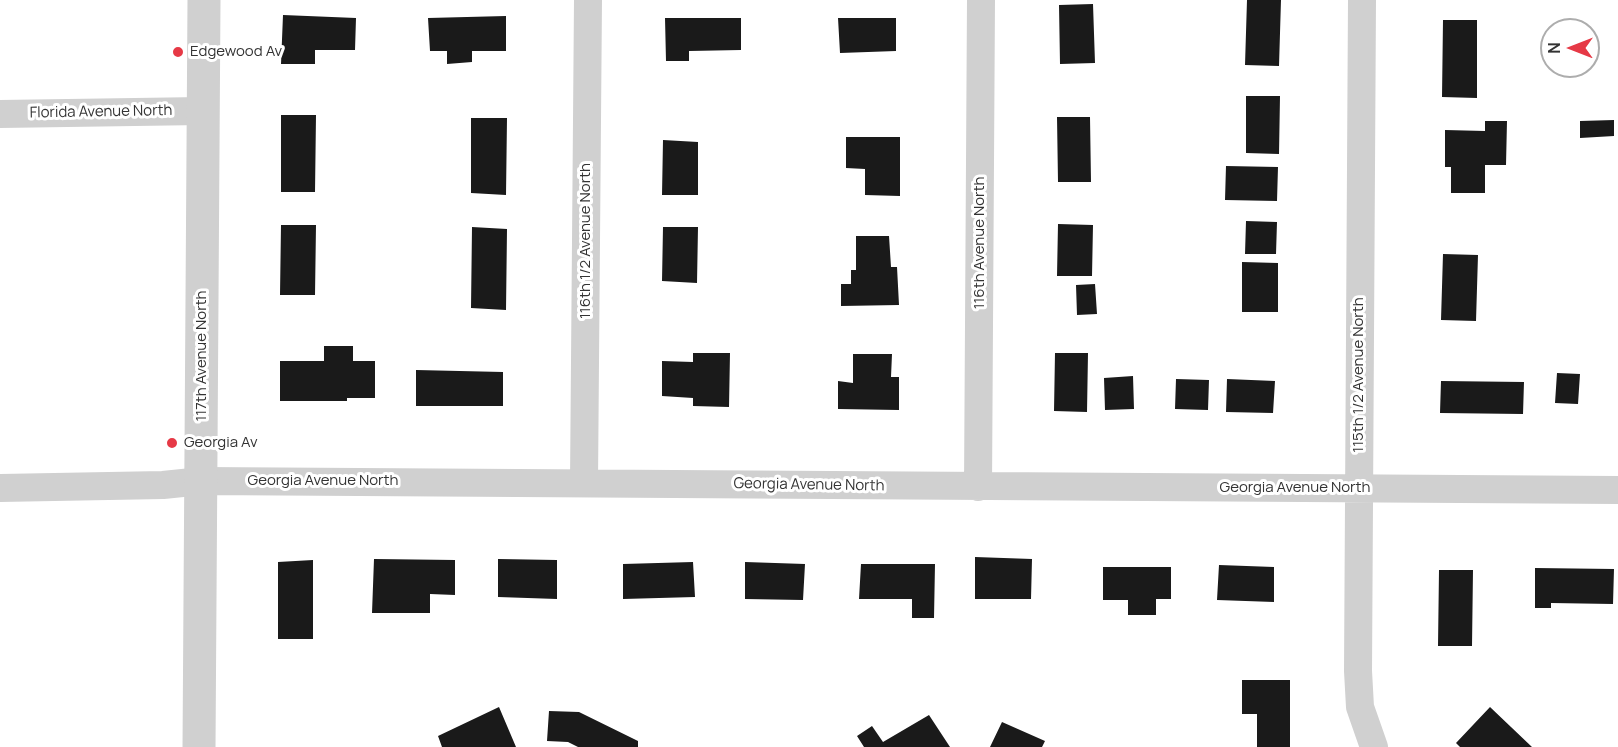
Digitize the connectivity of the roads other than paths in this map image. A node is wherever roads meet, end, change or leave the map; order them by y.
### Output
1 (204, 0) edge
2 (588, 0) edge
3 (981, 0) edge
4 (1362, 0) edge
5 (202, 111) junction
6 (0, 114) edge
7 (202, 481) junction
8 (584, 482) junction
9 (978, 486) junction
10 (0, 488) edge
11 (1359, 489) junction
12 (1618, 490) edge
13 (199, 747) edge
14 (1374, 747) edge

1 - 5 street, 117th Avenue North
2 - 8 street, 116th 1/2 Avenue North
3 - 9 street, 116th Avenue North
4 - 11 street, 115th 1/2 Avenue North
5 - 6 street, Florida Avenue North
5 - 7 street, 117th Avenue North
7 - 8 street, Georgia Avenue North
7 - 10 street, Georgia Avenue North
7 - 13 street, 117th Avenue North
8 - 9 street, Georgia Avenue North
9 - 11 street, Georgia Avenue North
11 - 12 street, Georgia Avenue North
11 - 14 street, 115th 1/2 Avenue North

